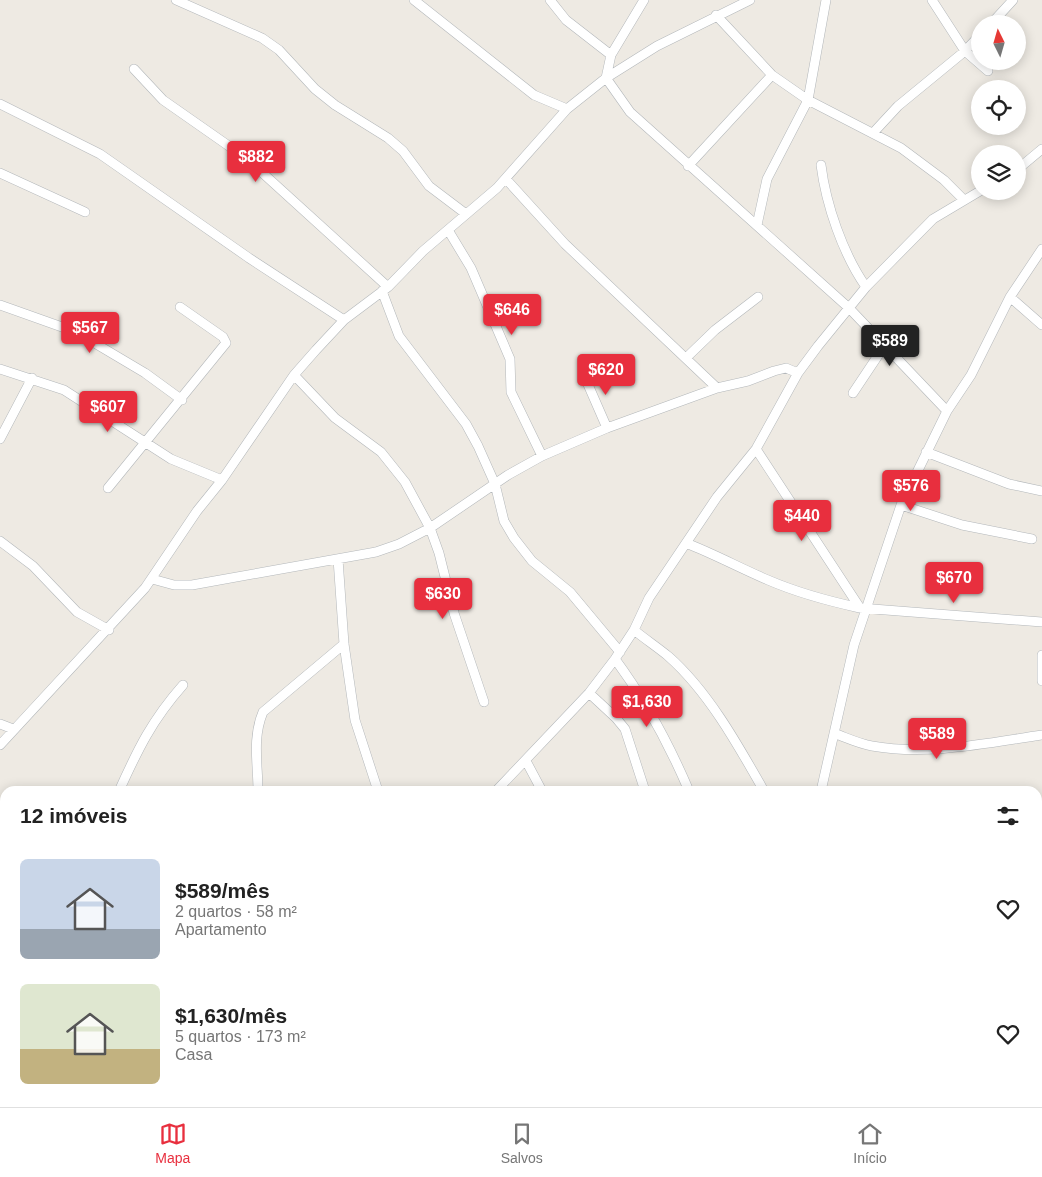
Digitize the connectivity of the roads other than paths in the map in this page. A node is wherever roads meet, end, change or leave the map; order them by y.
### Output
1 (176, 0) edge
2 (414, 0) edge
3 (550, 0) edge
4 (644, 0) edge
5 (750, 0) edge
6 (826, 0) edge
7 (932, 0) edge
8 (1013, 0) edge
9 (716, 15) junction
10 (999, 15) edge
11 (971, 45) edge
12 (965, 51) junction
13 (611, 54) junction
14 (134, 69) dead end
15 (988, 72) dead end
16 (772, 75) junction
17 (606, 78) junction
18 (808, 100) junction
19 (0, 104) edge
20 (567, 109) junction
21 (873, 133) junction
22 (1042, 148) edge
23 (1026, 162) edge
24 (821, 165) dead end
25 (688, 166) junction
26 (0, 173) edge
27 (506, 179) junction
28 (971, 196) edge
29 (964, 200) junction
30 (84, 212) dead end
31 (466, 214) junction
32 (757, 225) junction
33 (448, 230) junction
34 (1042, 249) edge
35 (866, 287) junction
36 (385, 289) junction
37 (758, 297) dead end
38 (1010, 298) junction
39 (0, 305) edge
40 (180, 307) dead end
41 (849, 308) junction
42 (344, 320) junction
43 (1042, 325) edge
44 (885, 344) junction
45 (687, 357) junction
46 (0, 369) edge
47 (583, 373) dead end
48 (798, 373) junction
49 (294, 375) junction
50 (32, 378) junction
51 (717, 388) junction
52 (853, 393) dead end
53 (182, 400) junction
54 (948, 411) junction
55 (606, 428) junction
56 (0, 439) edge
57 (144, 443) junction
58 (756, 449) junction
59 (926, 452) junction
60 (542, 456) junction
61 (222, 480) junction
62 (495, 484) junction
63 (108, 488) dead end
64 (1042, 491) edge
65 (901, 505) junction
66 (430, 528) junction
67 (1032, 539) dead end
68 (0, 540) edge
69 (686, 543) junction
70 (338, 559) junction
71 (152, 579) junction
72 (862, 608) junction
73 (1042, 622) edge
74 (109, 630) junction
75 (634, 630) junction
76 (344, 644) junction
77 (1042, 655) edge
78 (617, 656) junction
79 (1042, 681) edge
80 (183, 684) dead end
81 (590, 693) junction
82 (484, 702) dead end
83 (0, 724) edge
84 (13, 729) junction
85 (836, 734) junction
86 (1042, 735) edge
87 (0, 745) edge
88 (526, 761) junction
89 (121, 786) edge
90 (258, 786) edge
91 (376, 786) edge
92 (501, 786) edge
93 (539, 786) edge
94 (642, 786) edge
95 (687, 786) edge
96 (761, 786) edge
97 (822, 786) edge
98 (811, 1107) edge
99 (820, 1107) edge

1 - 31 street
2 - 20 street
3 - 13 street
4 - 13 street
5 - 9 street
6 - 18 street
7 - 12 street
8 - 10 street
9 - 16 street
9 - 17 street
11 - 12 street
12 - 15 street
12 - 21 street
13 - 17 street
14 - 36 street
16 - 18 street
16 - 25 street
17 - 20 street
17 - 25 street
18 - 21 street
18 - 32 street
19 - 42 street
20 - 27 street
21 - 29 street
22 - 23 street
24 - 35 street
25 - 32 street
26 - 30 street
27 - 31 street
27 - 45 street
28 - 29 street
29 - 35 street
31 - 33 street
32 - 41 street
33 - 36 street
33 - 60 street
34 - 38 street
35 - 41 street
36 - 42 street
36 - 62 street
37 - 45 street
38 - 43 street
38 - 54 street
39 - 53 street
40 - 53 street
41 - 44 street
41 - 48 street
42 - 49 street
44 - 52 street
44 - 54 street
45 - 51 street
46 - 50 street
47 - 55 street
48 - 51 street
48 - 58 street
49 - 61 street
49 - 66 street
50 - 56 street
50 - 57 street
51 - 55 street
53 - 57 street
54 - 59 street
55 - 60 street
57 - 61 street
57 - 63 street
58 - 69 street
58 - 72 street
59 - 64 street
59 - 65 street
60 - 62 street
61 - 71 street
62 - 66 street
62 - 78 street
65 - 67 street
65 - 72 street
66 - 70 street
66 - 82 street
68 - 74 street
69 - 72 street
69 - 75 street
70 - 71 street
70 - 76 street
71 - 74 street
72 - 73 street
72 - 85 street
74 - 84 street
75 - 78 street
75 - 96 street
76 - 90 street
76 - 91 street
77 - 79 street
78 - 81 street
78 - 95 street
80 - 89 street
81 - 88 street
81 - 94 street
83 - 84 street
84 - 87 street
85 - 86 street
85 - 97 street
88 - 92 street
88 - 93 street
98 - 99 street

